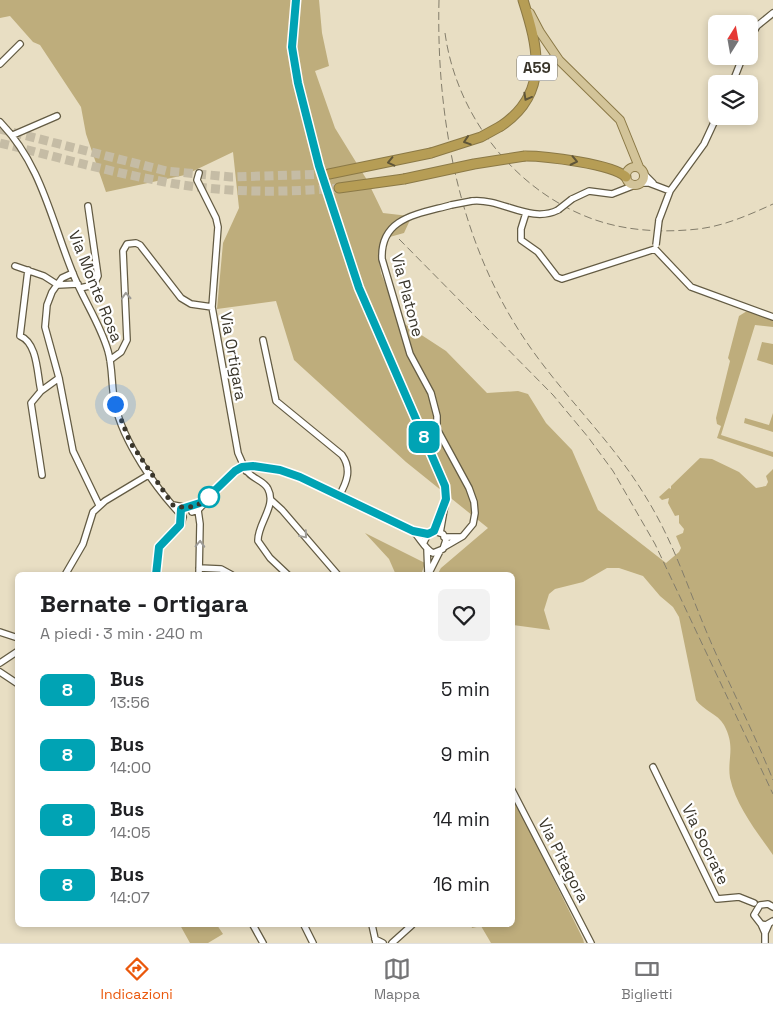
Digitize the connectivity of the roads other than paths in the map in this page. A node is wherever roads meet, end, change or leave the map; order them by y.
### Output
1 (296, 0) edge
2 (523, 0) edge
3 (773, 13) edge
4 (758, 25) edge
5 (20, 44) dead end
6 (0, 64) edge
7 (57, 116) dead end
8 (0, 122) edge
9 (713, 125) edge
10 (13, 136) junction
11 (631, 150) junction
12 (642, 170) junction
13 (199, 173) dead end
14 (329, 174) tunnel mouth
15 (627, 175) junction
16 (638, 184) junction
17 (657, 185) junction
18 (339, 188) tunnel mouth
19 (670, 191) junction
20 (620, 192) junction
21 (88, 206) dead end
22 (526, 213) junction
23 (655, 247) junction
24 (15, 266) dead end
25 (28, 270) junction
26 (72, 273) junction
27 (58, 285) junction
28 (79, 286) junction
29 (212, 307) junction
30 (773, 317) edge
31 (263, 340) dead end
32 (110, 360) junction
33 (59, 378) junction
34 (41, 391) junction
35 (247, 469) junction
36 (150, 474) junction
37 (42, 475) dead end
38 (339, 496) junction
39 (271, 500) junction
40 (99, 505) junction
41 (173, 505) junction
42 (192, 511) junction
43 (182, 516) junction
44 (413, 531) junction
45 (437, 534) junction
46 (463, 536) junction
47 (424, 542) junction
48 (427, 549) junction
49 (442, 549) junction
50 (67, 572) edge
51 (156, 572) edge
52 (199, 572) edge
53 (226, 572) edge
54 (285, 572) edge
55 (335, 572) edge
56 (428, 572) edge
57 (430, 572) edge
58 (0, 632) edge
59 (15, 637) edge
60 (15, 653) edge
61 (0, 663) edge
62 (0, 672) edge
63 (15, 682) edge
64 (653, 767) dead end
65 (515, 796) edge
66 (754, 903) junction
67 (762, 904) junction
68 (773, 907) edge
69 (755, 912) junction
70 (771, 923) edge
71 (761, 924) junction
72 (254, 927) edge
73 (305, 927) edge
74 (372, 927) edge
75 (410, 927) edge
76 (765, 933) junction
77 (376, 941) edge
78 (263, 943) edge
79 (313, 943) edge
80 (383, 943) edge
81 (392, 943) edge
82 (591, 943) edge
83 (765, 943) edge

1 - 45 street
2 - 11 main road
2 -> 14 highway, A59, bridge
3 - 4 street
5 - 6 street
7 - 10 street
8 - 10 street, Via Monte Rosa
9 - 19 street
10 - 26 street, Via Monte Rosa
11 - 12 main road
11 - 15 main road
12 - 15 main road
12 - 16 main road
12 - 17 street
13 - 29 street, Via Ortigara
15 - 16 main road
18 -> 15 highway, bridge
15 - 20 street
16 - 17 street
16 - 20 street, Via Platone
17 - 19 street
19 - 23 street, bridge
20 - 22 street, Via Platone, bridge
21 - 28 street
22 - 23 street
22 - 46 street, Via Platone, bridge
23 - 30 street
24 - 25 street
25 - 27 street
25 - 34 street
26 - 27 street
26 - 28 street, Via Monte Rosa
27 - 28 street
27 - 33 street
28 - 32 street, Via Monte Rosa
32 -> 29 street
29 - 35 street, Via Ortigara
31 - 38 street
32 - 36 street, Via Monte Rosa
33 - 34 street
33 - 40 street
34 - 37 street
35 - 38 street
35 - 39 street
35 - 42 street
36 - 40 street
36 - 41 street, Via Monte Rosa
38 - 44 street
39 - 54 street
39 -> 55 street
40 - 50 street
41 - 42 street
41 - 43 street, Via Monte Rosa
42 - 43 street
42 - 43 street
52 -> 42 street
43 - 51 street
44 - 45 street
44 - 47 street
45 - 46 street
45 - 47 street
45 - 49 street
46 - 49 street
47 - 48 street
48 - 49 street
48 - 56 street
49 - 57 street
52 - 53 street
58 - 59 street
60 - 61 street
62 - 63 street
64 - 66 street, Via Socrate
65 - 82 street, Via Pitagora
66 - 67 street
66 - 69 street
67 - 68 street
67 - 69 street
69 - 71 street
70 - 71 street
70 - 76 street
71 - 76 street
72 - 78 street
73 - 79 street
74 - 77 street
75 - 81 street
76 - 83 street
77 - 80 street

